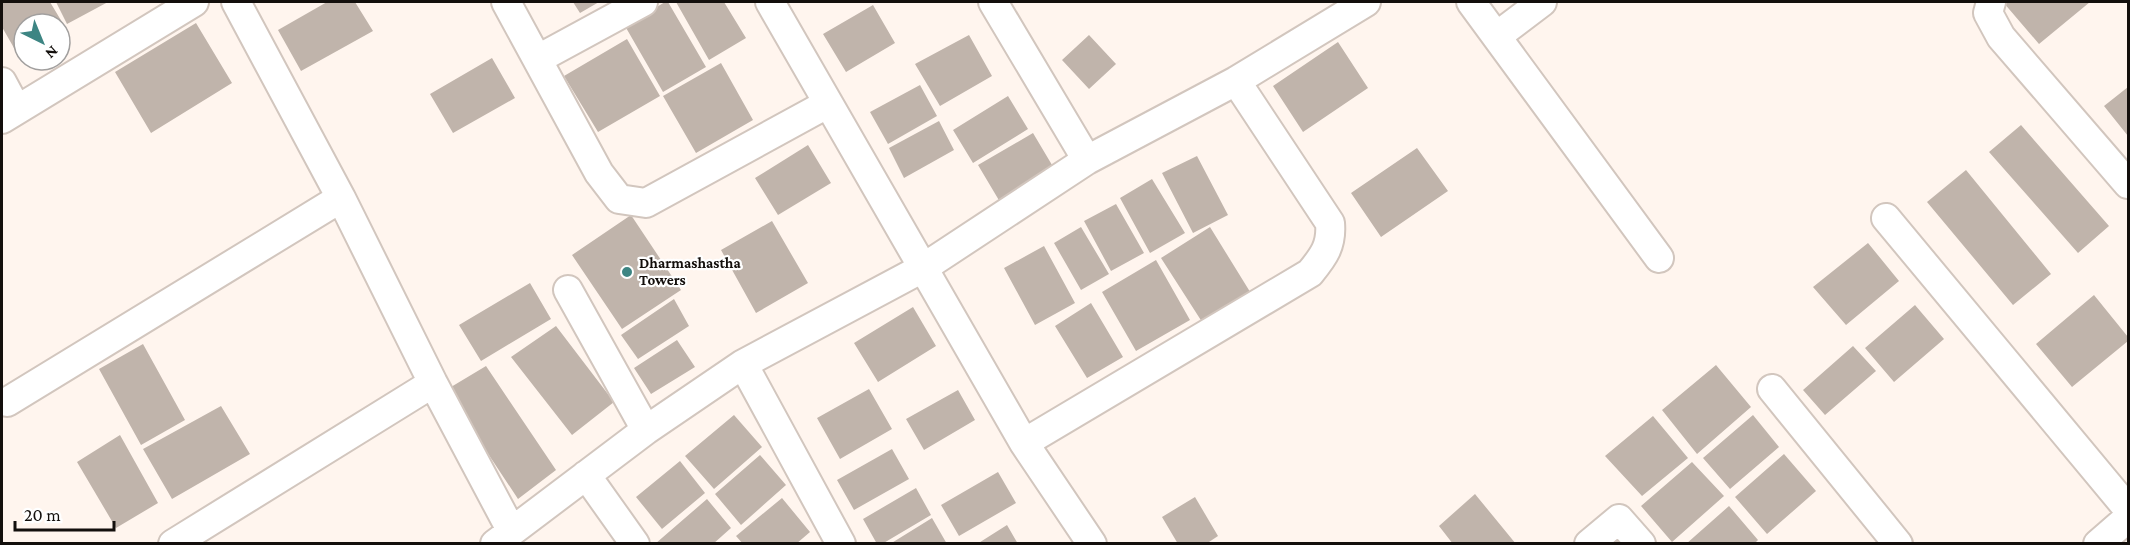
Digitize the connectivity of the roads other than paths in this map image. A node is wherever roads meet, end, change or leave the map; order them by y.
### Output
1 (194, 2) edge
2 (236, 2) edge
3 (506, 2) edge
4 (643, 2) edge
5 (770, 2) edge
6 (993, 2) edge
7 (1366, 2) edge
8 (1471, 2) edge
9 (1542, 2) edge
10 (1986, 5) edge
11 (1497, 36) junction
12 (538, 59) junction
13 (1236, 81) junction
14 (2, 82) edge
15 (827, 104) junction
16 (9, 114) edge
17 (1087, 160) junction
18 (2128, 184) edge
19 (341, 198) junction
20 (1886, 218) dead end
21 (1659, 258) dead end
22 (922, 268) junction
23 (568, 290) dead end
24 (743, 364) junction
25 (433, 383) junction
26 (1772, 389) dead end
27 (7, 402) dead end
28 (646, 430) junction
29 (1024, 443) junction
30 (586, 475) junction
31 (2128, 509) edge
32 (2128, 518) edge
33 (503, 537) edge
34 (173, 543) edge
35 (635, 543) edge
36 (841, 543) edge
37 (1092, 543) edge
38 (1589, 543) edge
39 (1641, 543) edge
40 (1898, 543) edge
41 (2098, 543) edge

1 - 16 street
2 - 19 street
3 - 12 street
4 - 12 street
5 - 15 street
6 - 17 street
7 - 13 street
8 - 11 street
9 - 11 street
10 - 18 street
11 - 21 street
12 - 15 street
13 - 17 street
13 - 29 street
14 - 16 street
15 - 22 street
17 - 22 street
19 - 25 street
19 - 27 street
20 - 31 street
22 - 24 street
22 - 29 street
23 - 28 street
24 - 28 street
24 - 36 street
25 - 33 street
25 - 34 street
26 - 40 street
28 - 30 street
29 - 37 street
30 - 33 street
30 - 35 street
32 - 41 street
38 - 39 street

